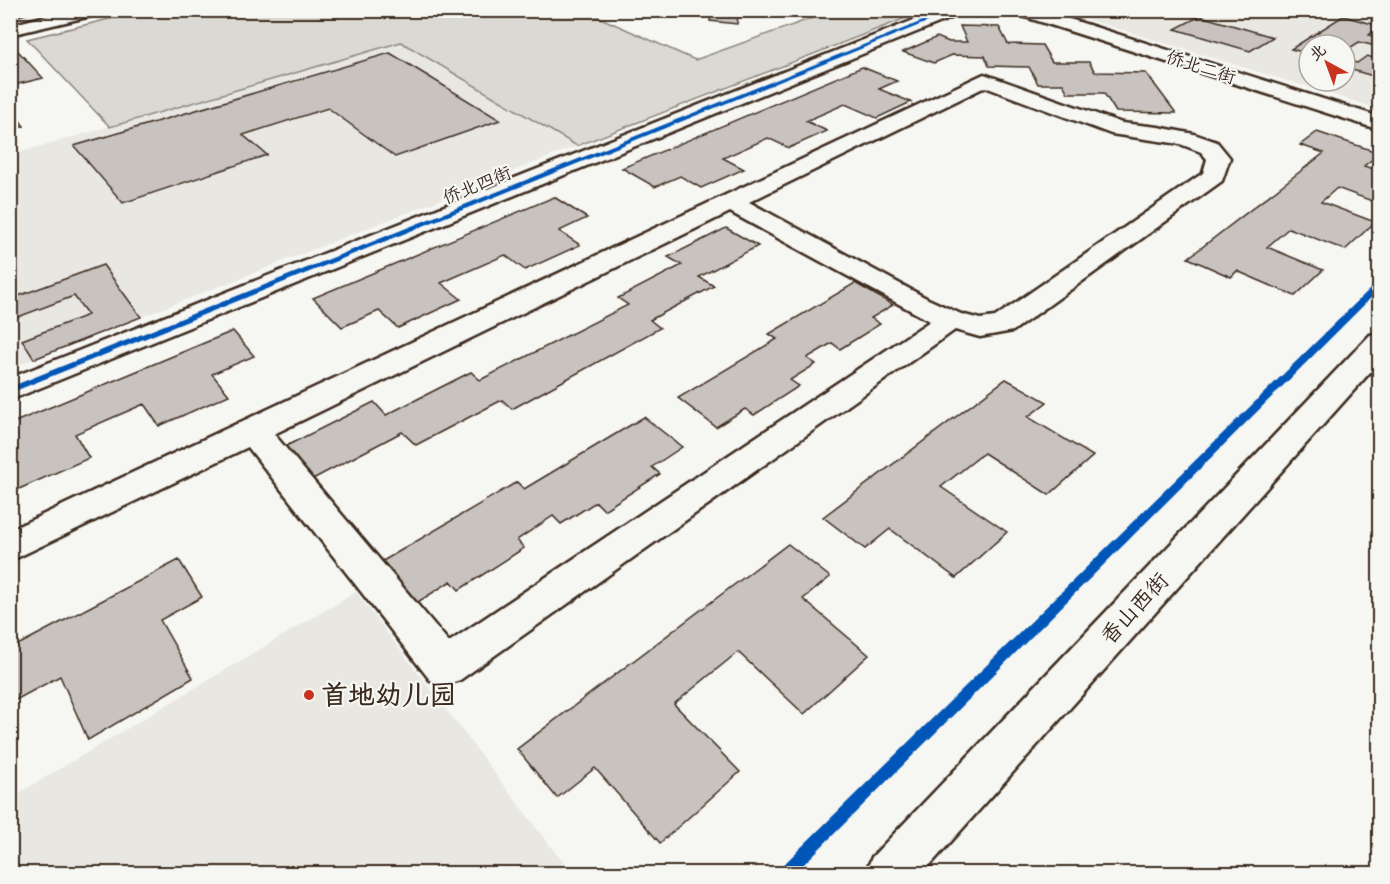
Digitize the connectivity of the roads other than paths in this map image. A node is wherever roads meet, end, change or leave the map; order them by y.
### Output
1 (94, 10) edge
2 (955, 10) edge
3 (1022, 10) edge
4 (10, 30) edge
5 (1380, 124) edge
6 (730, 202) junction
7 (951, 320) junction
8 (1380, 342) edge
9 (10, 390) edge
10 (253, 431) junction
11 (10, 547) edge
12 (889, 873) edge

1 - 4 street
2 - 9 street, 侨北四街
3 - 5 street, 侨北二街
6 - 7 street
6 - 7 street
6 - 10 street
7 - 10 street
8 - 12 street, 香山西街
10 - 11 street

